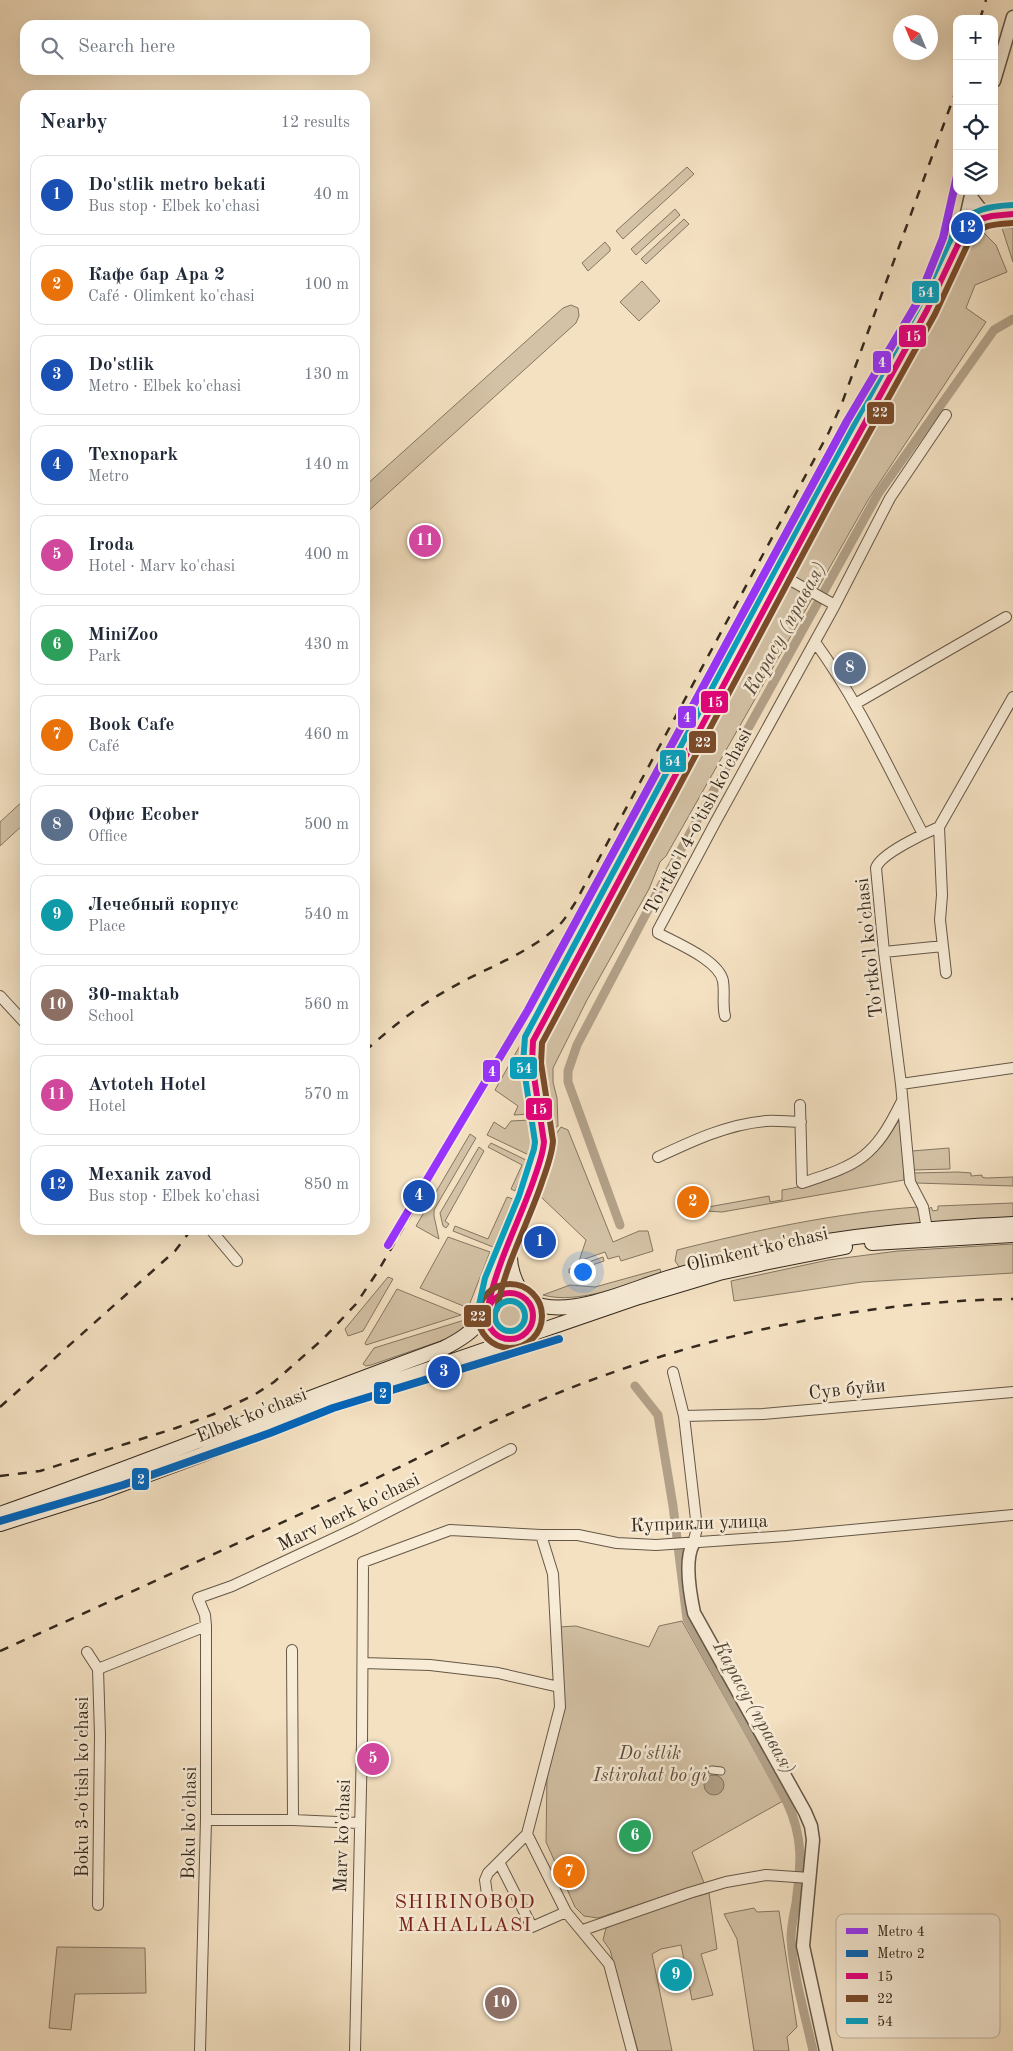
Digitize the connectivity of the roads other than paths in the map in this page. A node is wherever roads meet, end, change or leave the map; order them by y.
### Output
1 (1013, 17) edge
2 (998, 68) edge
3 (972, 195) edge
4 (972, 195) edge
5 (1013, 214) edge
6 (991, 215) junction
7 (962, 236) junction
8 (946, 415) dead end
9 (781, 576) junction
10 (835, 605) junction
11 (1006, 617) dead end
12 (815, 642) junction
13 (1013, 697) edge
14 (855, 704) junction
15 (939, 827) junction
16 (923, 834) junction
17 (943, 946) junction
18 (884, 952) junction
19 (946, 973) dead end
20 (0, 996) edge
21 (725, 1016) dead end
22 (20, 1018) edge
23 (1013, 1068) edge
24 (901, 1084) junction
25 (903, 1100) junction
26 (800, 1105) dead end
27 (801, 1122) junction
28 (658, 1157) dead end
29 (528, 1198) junction
30 (1013, 1224) edge
31 (927, 1229) junction
32 (215, 1235) edge
33 (1013, 1235) edge
34 (237, 1261) dead end
35 (492, 1281) junction
36 (526, 1299) junction
37 (488, 1307) junction
38 (517, 1339) junction
39 (459, 1340) junction
40 (673, 1372) dead end
41 (1013, 1392) edge
42 (684, 1416) junction
43 (511, 1449) dead end
44 (0, 1514) edge
45 (1013, 1515) edge
46 (0, 1524) edge
47 (541, 1535) junction
48 (689, 1544) junction
49 (363, 1562) joint
50 (198, 1598) joint
51 (206, 1626) junction
52 (292, 1650) dead end
53 (87, 1652) dead end
54 (363, 1663) junction
55 (98, 1668) junction
56 (559, 1687) junction
57 (712, 1770) dead end
58 (720, 1771) dead end
59 (206, 1820) junction
60 (292, 1820) junction
61 (359, 1823) junction
62 (527, 1834) junction
63 (499, 1862) junction
64 (808, 1878) junction
65 (487, 1894) dead end
66 (98, 1905) dead end
67 (566, 1912) junction
68 (583, 1930) junction
69 (200, 2051) edge
70 (355, 2051) edge
71 (632, 2051) edge
72 (826, 2051) edge

1 - 2 street
3 - 6 street
4 - 7 street
5 - 6 main road
6 - 7 main road, Elbek ko'chasi
7 - 9 main road, Elbek ko'chasi
8 - 10 street, To'rtko'l 4-o'tish ko'chasi
9 - 10 street
9 - 29 main road, Elbek ko'chasi
10 - 12 street, To'rtko'l 4-o'tish ko'chasi
11 - 14 street
12 - 14 street
12 - 21 street, To'rtko'l 4-o'tish ko'chasi
13 - 15 street
14 - 16 street
15 - 16 street, To'rtko'l ko'chasi
15 - 17 street
16 - 18 street, To'rtko'l ko'chasi
17 - 18 street
17 - 19 street
18 - 24 street, To'rtko'l ko'chasi
20 - 22 street
23 - 24 street
24 - 25 street, To'rtko'l ko'chasi
25 - 27 street
25 - 31 street, To'rtko'l ko'chasi
26 - 27 street
27 - 28 street
29 - 35 main road, Elbek ko'chasi
29 - 36 main road, Elbek ko'chasi
30 - 31 main road, Olimkent ko'chasi
31 - 36 main road, Olimkent ko'chasi
32 - 34 street
33 - 38 main road, Olimkent ko'chasi
35 - 37 main road, Elbek ko'chasi
35 - 39 main road, Elbek ko'chasi
36 - 37 main road
36 - 38 main road
37 - 38 main road
37 - 39 main road, Elbek ko'chasi
38 - 46 main road, Elbek ko'chasi
39 - 44 main road, Elbek ko'chasi
40 - 42 street
41 - 42 street, Сув буйи
42 - 48 street
43 - 50 street, Marv berk ko'chasi
45 - 48 street, Куприкли улица
47 - 48 street, Куприкли улица
47 - 49 street, Куприкли улица
47 - 56 street
48 - 64 street
49 - 54 street, Marv ko'chasi
50 - 51 street, Boku ko'chasi
51 - 55 street
51 - 59 street, Boku ko'chasi
52 - 60 street
53 - 55 street
54 - 56 street
54 - 61 street, Marv ko'chasi
55 - 66 street, Boku 3-o'tish ko'chasi
56 - 62 street
57 - 58 street
59 - 60 street
59 - 69 street, Boku ko'chasi
60 - 61 street
61 - 70 street, Marv ko'chasi
62 - 63 street
62 - 67 street
63 - 65 street
63 - 67 street
64 - 68 street
64 - 72 street
67 - 68 street
68 - 71 street

